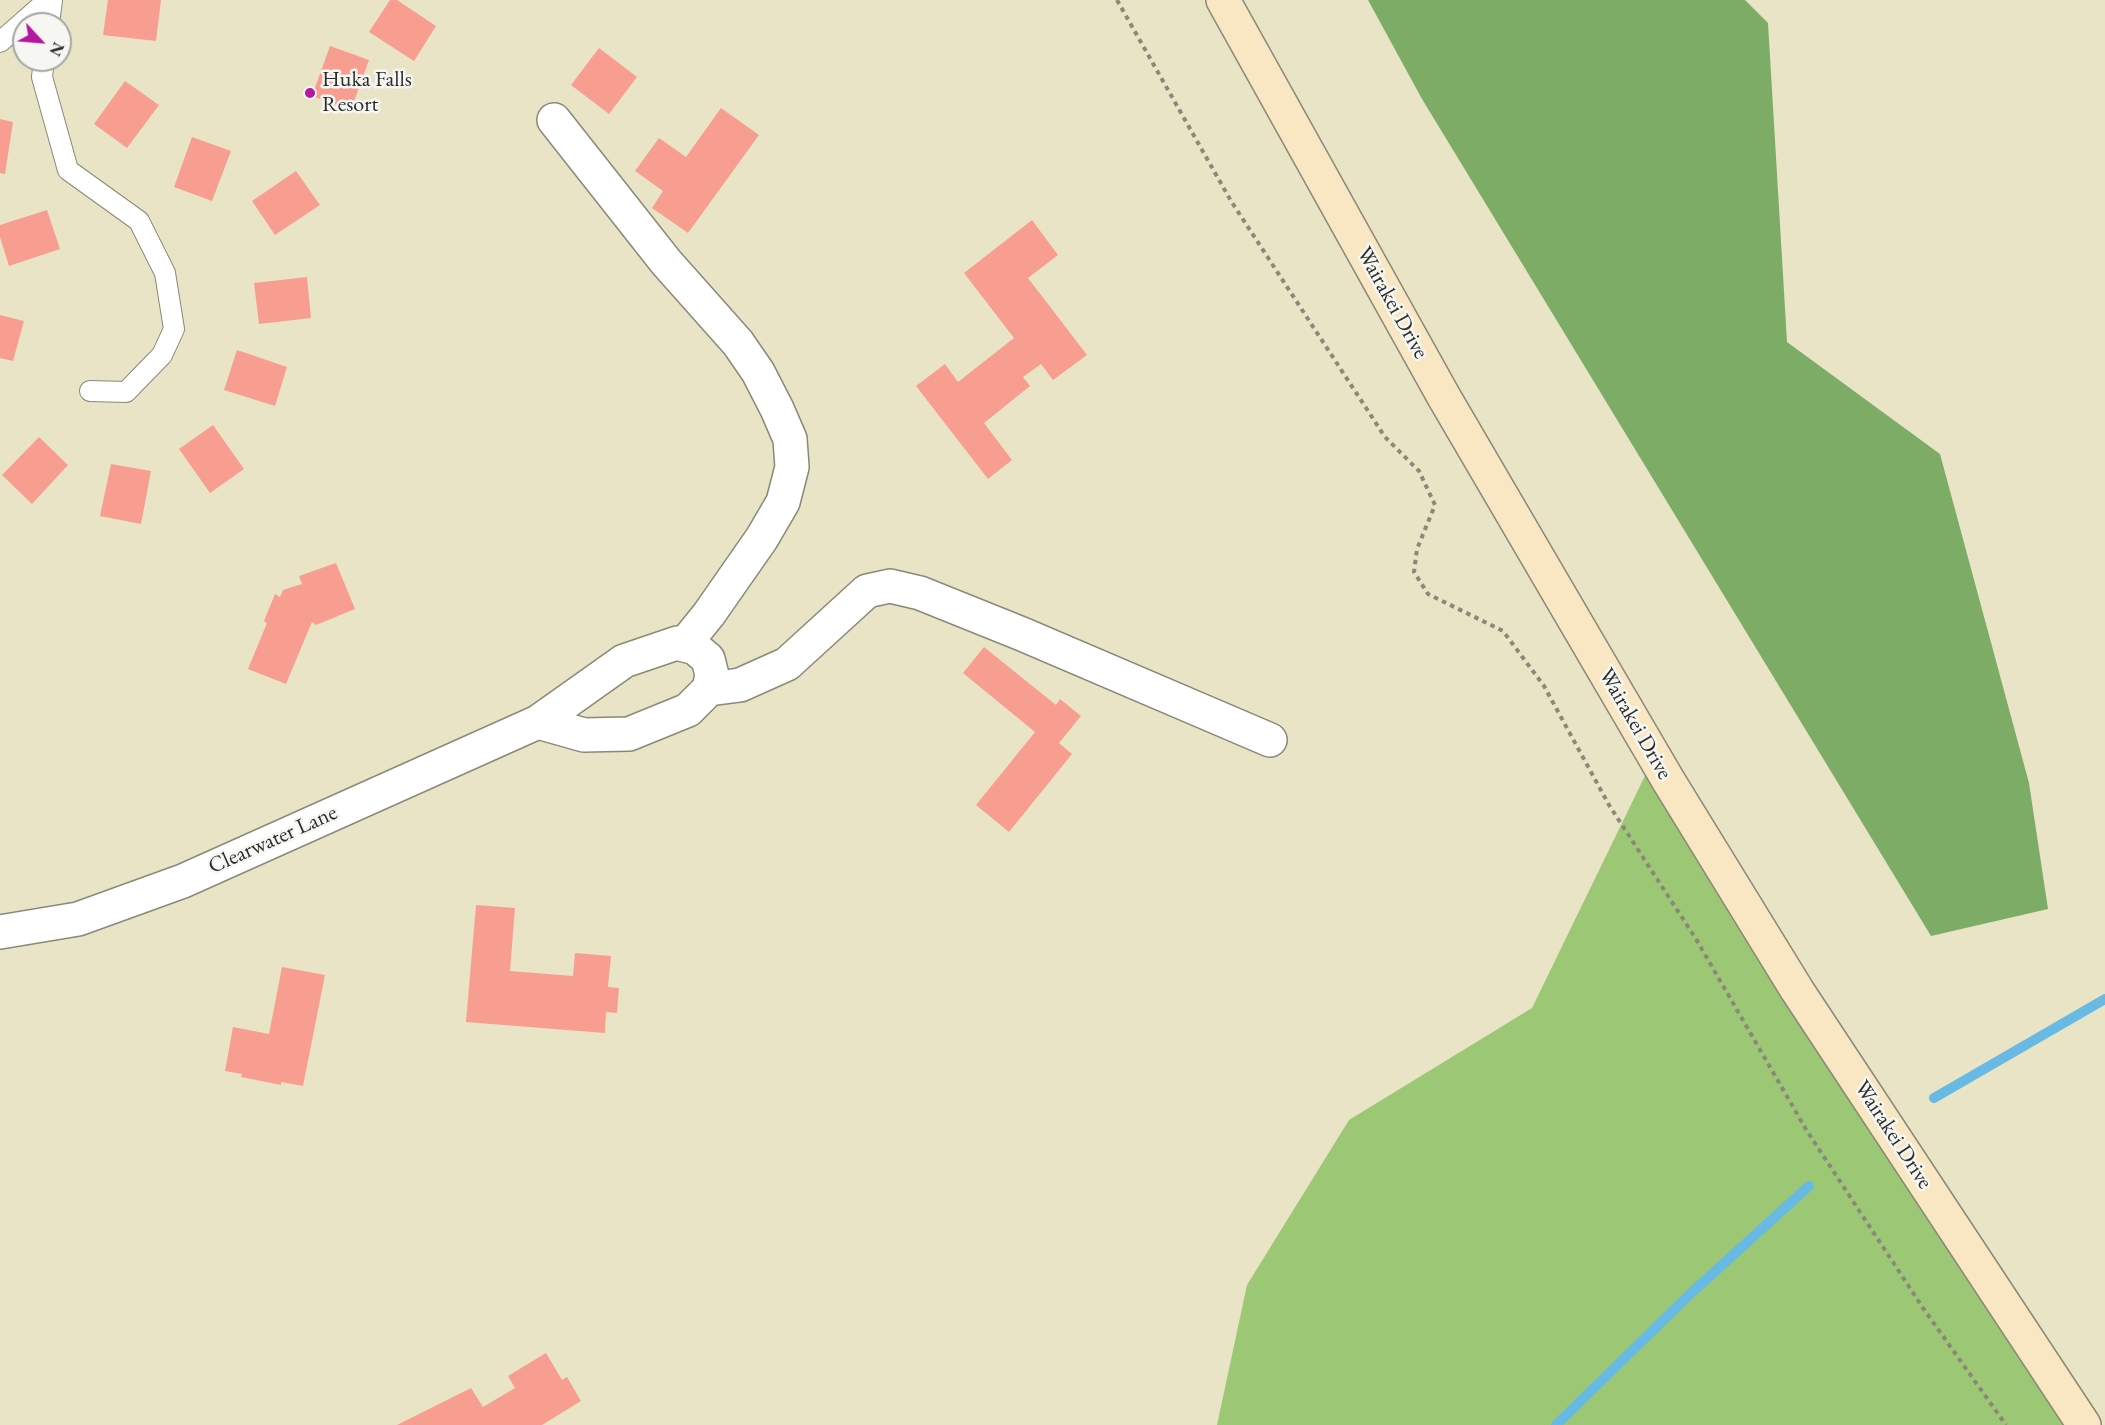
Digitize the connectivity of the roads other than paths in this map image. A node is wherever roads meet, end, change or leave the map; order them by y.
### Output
1 (50, 0) edge
2 (1223, 0) edge
3 (0, 42) edge
4 (43, 72) edge
5 (554, 120) dead end
6 (90, 391) dead end
7 (684, 645) junction
8 (709, 688) junction
9 (538, 722) junction
10 (1270, 740) dead end
11 (0, 932) edge
12 (2084, 1425) edge

1 - 3 lane
2 - 12 main road, Wairakei Drive
4 - 6 lane
5 - 7 street
7 - 8 street
7 - 9 street, Clearwater Lane
8 - 9 street
8 - 10 street
9 - 11 street, Clearwater Lane

